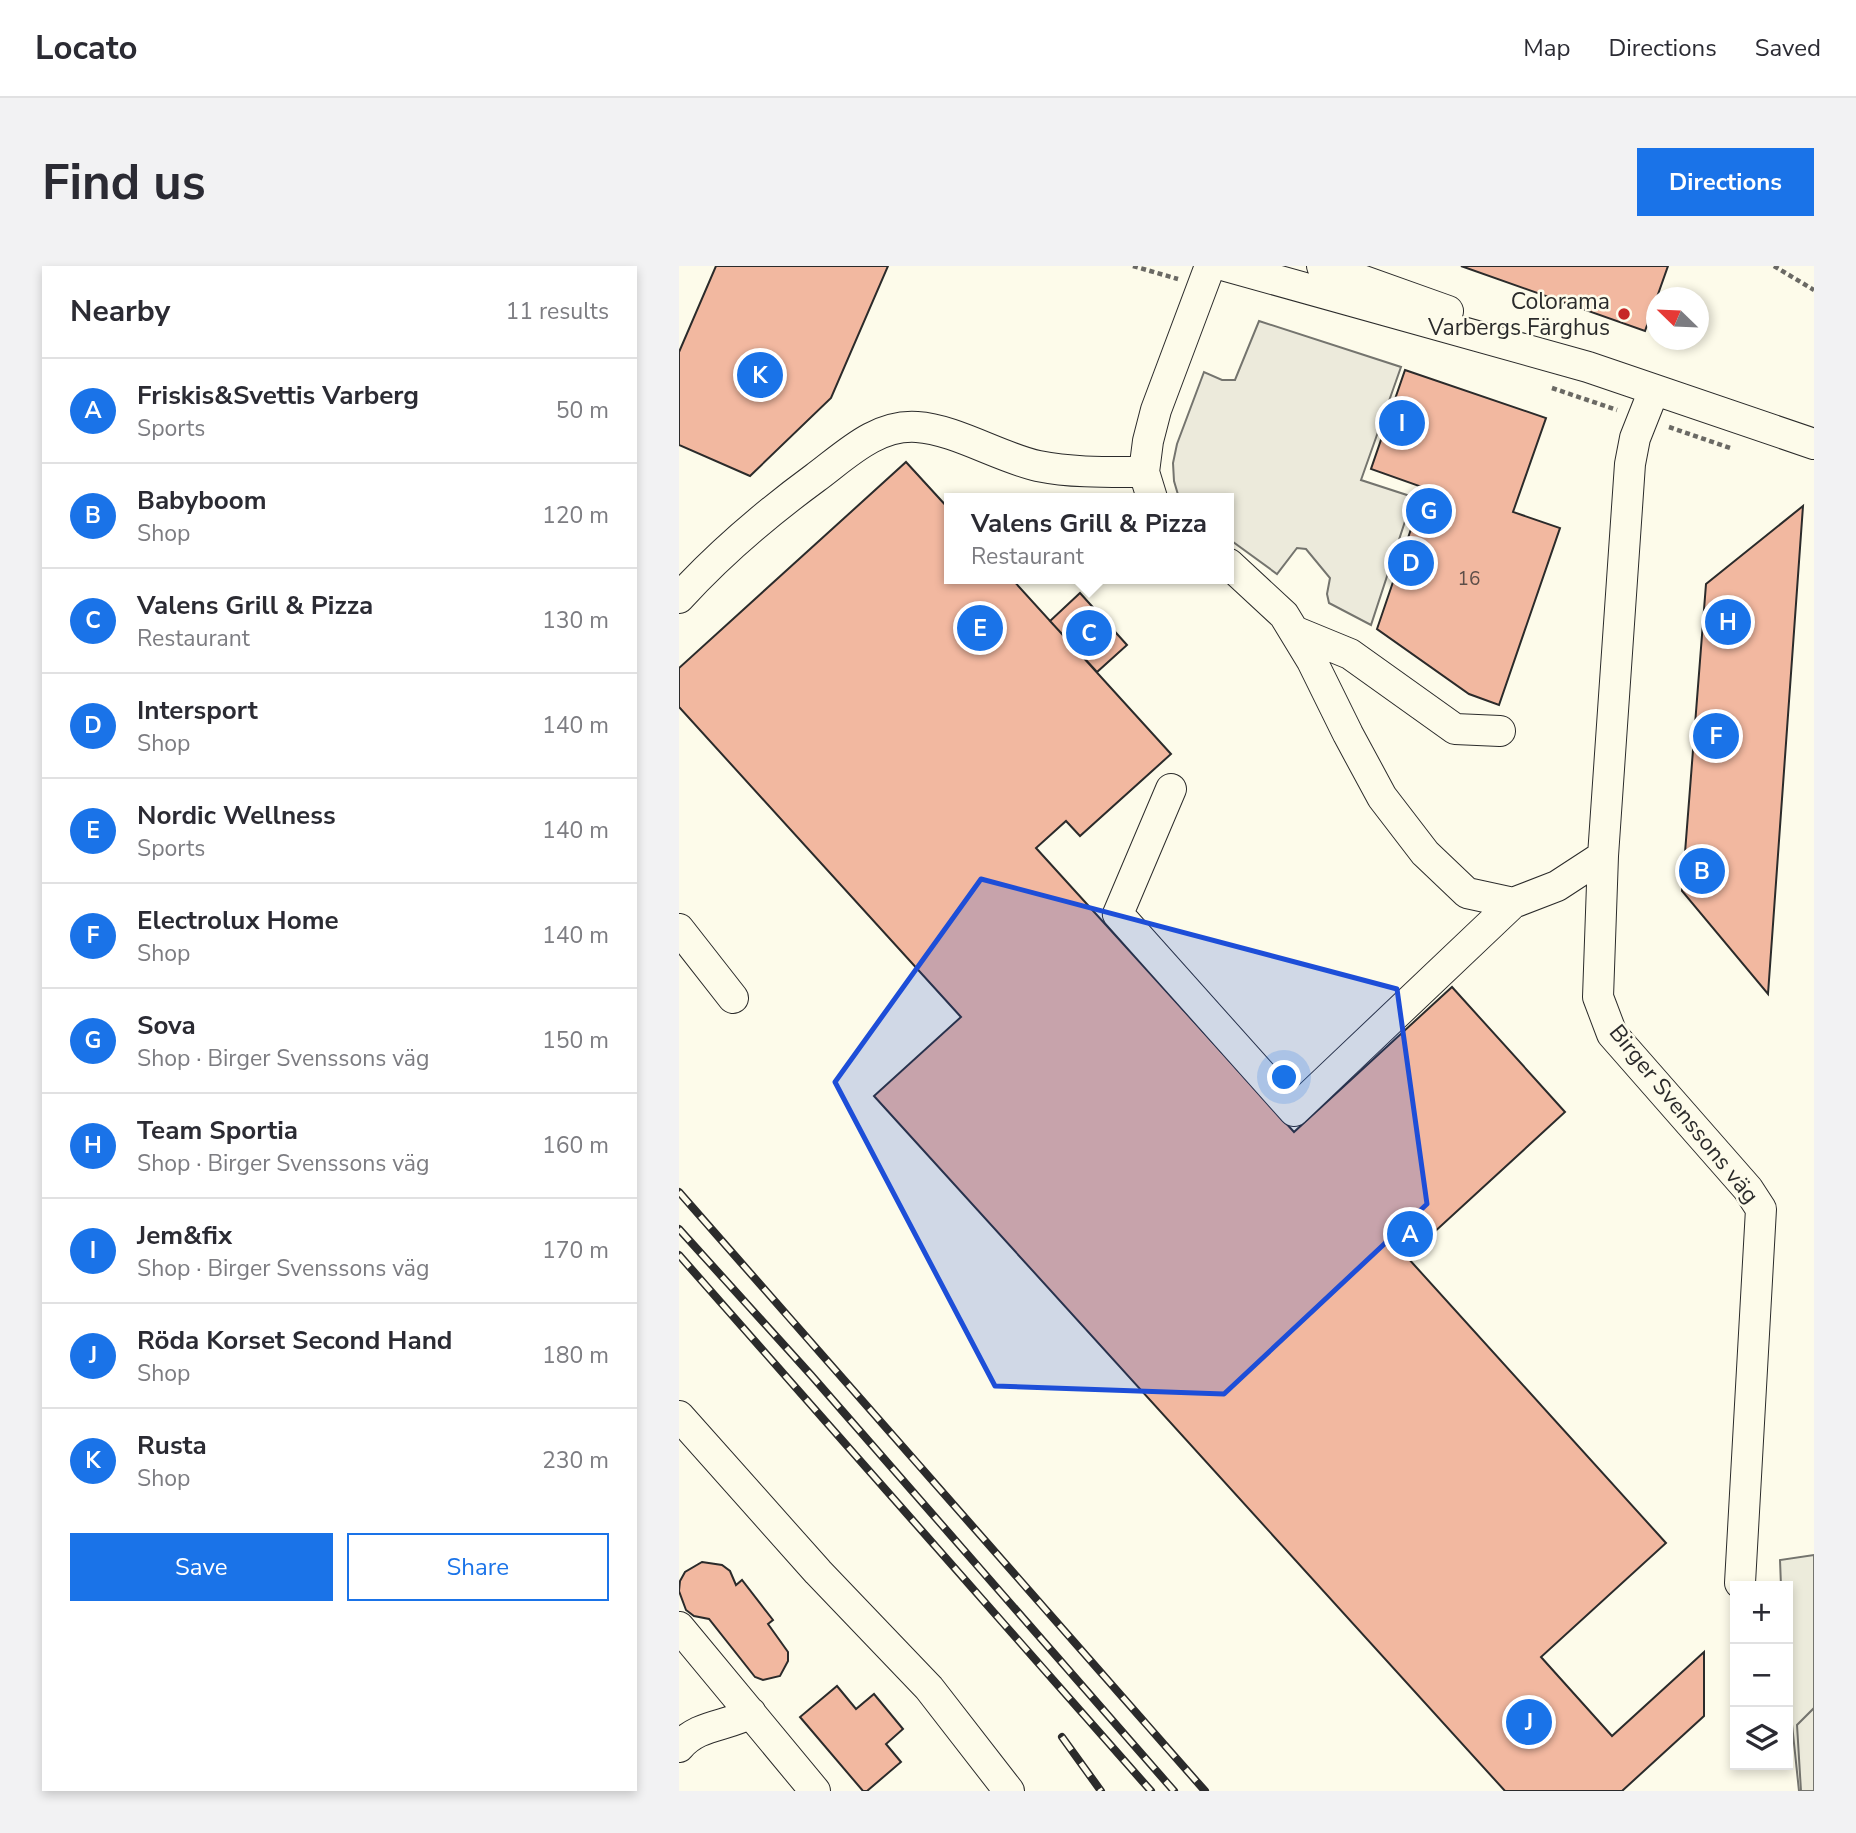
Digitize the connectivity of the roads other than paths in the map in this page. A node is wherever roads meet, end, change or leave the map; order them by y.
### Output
1 (1226, 266) edge
2 (1322, 266) edge
3 (1206, 276) edge
4 (1588, 368) junction
5 (1654, 390) junction
6 (1814, 444) edge
7 (1148, 485) edge
8 (1234, 569) edge
9 (679, 597) edge
10 (1294, 631) junction
11 (1500, 731) dead end
12 (1171, 789) dead end
13 (1604, 856) junction
14 (1513, 903) junction
15 (679, 929) edge
16 (733, 998) dead end
17 (679, 1416) edge
18 (1740, 1581) edge
19 (679, 1627) edge
20 (751, 1713) junction
21 (679, 1747) edge
22 (815, 1791) edge
23 (1009, 1791) edge

1 - 4 street
2 - 4 street
3 - 7 street
4 - 5 street
5 - 6 street
5 - 13 street, Birger Svenssons väg
7 - 9 street
8 - 10 street
10 - 11 street
10 - 14 street
12 - 14 street
13 - 14 street
13 - 18 street, Birger Svenssons väg
15 - 16 street
17 - 23 street
19 - 20 street
20 - 21 street
20 - 22 street

